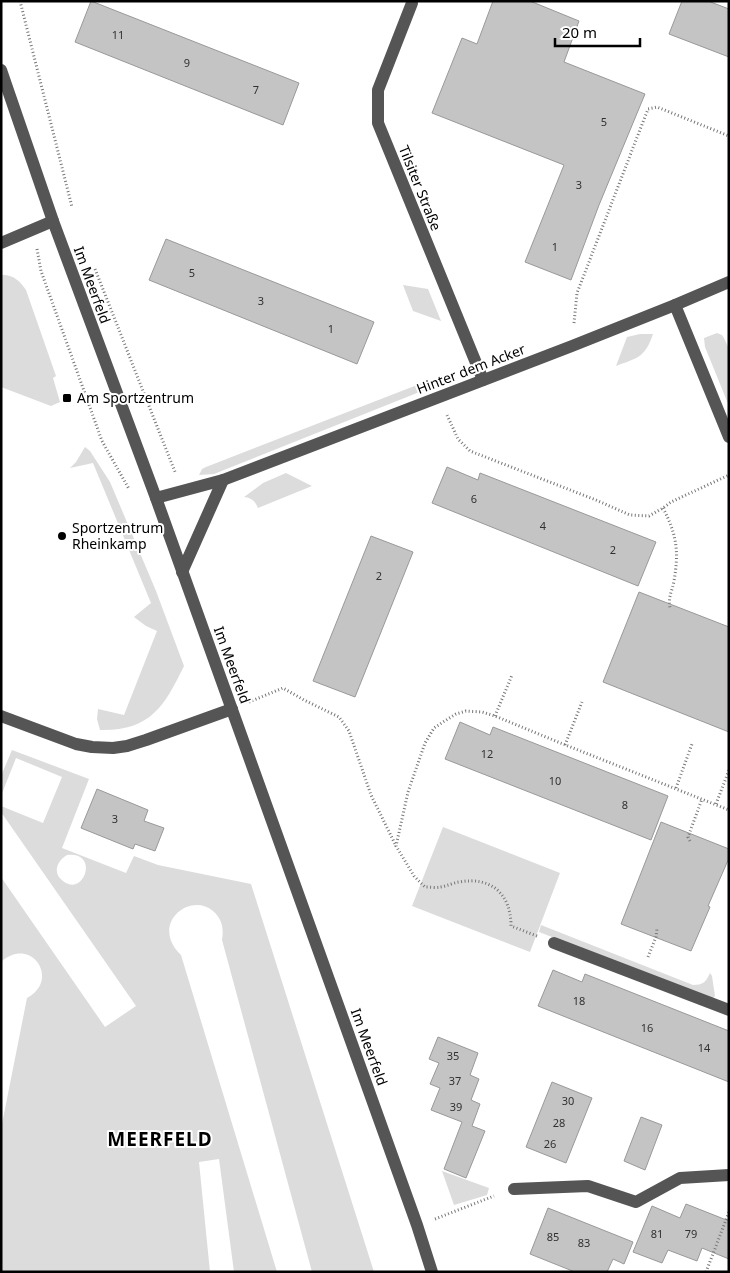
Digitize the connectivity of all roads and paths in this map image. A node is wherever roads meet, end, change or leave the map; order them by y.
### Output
1 (20, 1) edge
2 (412, 3) dead end
3 (1, 70) edge
4 (729, 136) edge
5 (74, 214) dead end
6 (52, 221) junction
7 (33, 230) junction
8 (1, 243) edge
9 (92, 260) dead end
10 (729, 282) edge
11 (675, 305) junction
12 (572, 346) junction
13 (483, 380) junction
14 (438, 397) junction
15 (729, 438) edge
16 (729, 475) edge
17 (223, 480) junction
18 (182, 491) junction
19 (156, 498) junction
20 (664, 508) junction
21 (182, 572) junction
22 (670, 608) dead end
23 (512, 675) dead end
24 (269, 694) dead end
25 (582, 702) dead end
26 (232, 709) junction
27 (1, 716) edge
28 (495, 716) junction
29 (692, 744) dead end
30 (565, 745) junction
31 (729, 770) edge
32 (676, 788) junction
33 (702, 799) junction
34 (716, 804) junction
35 (729, 810) edge
36 (690, 841) dead end
37 (396, 846) junction
38 (657, 929) dead end
39 (554, 942) joint
40 (640, 976) junction
41 (729, 1010) edge
42 (729, 1175) edge
43 (514, 1189) joint
44 (729, 1212) edge
45 (417, 1225) junction
46 (432, 1272) edge
47 (706, 1272) edge

1 - 5 path
2 - 13 street, Tilsiter Straße
3 - 6 street, Im Meerfeld
4 - 12 path
6 - 7 street
6 - 19 street, Im Meerfeld
7 - 8 street
7 - 19 path
9 - 18 path
10 - 11 street, Hinter dem Acker
11 - 12 street, Hinter dem Acker
11 - 15 street
12 - 13 street, Hinter dem Acker
13 - 14 street, Hinter dem Acker
14 - 17 street, Hinter dem Acker
14 - 20 path
16 - 20 path
17 - 18 street, Hinter dem Acker
17 - 21 street
18 - 19 street, Hinter dem Acker
19 - 21 street, Im Meerfeld
20 - 22 path
21 - 26 street, Im Meerfeld
23 - 28 path
24 - 37 path
25 - 30 path
26 - 27 street
26 - 45 street, Im Meerfeld
28 - 30 path
28 - 37 path
29 - 32 path
30 - 32 path
31 - 34 path
32 - 33 path
33 - 34 path
33 - 36 path
34 - 35 path
37 - 39 path
38 - 40 path
39 - 40 street
40 - 41 street
42 - 43 street
43 - 45 path
44 - 47 path
45 - 46 street, Im Meerfeld

